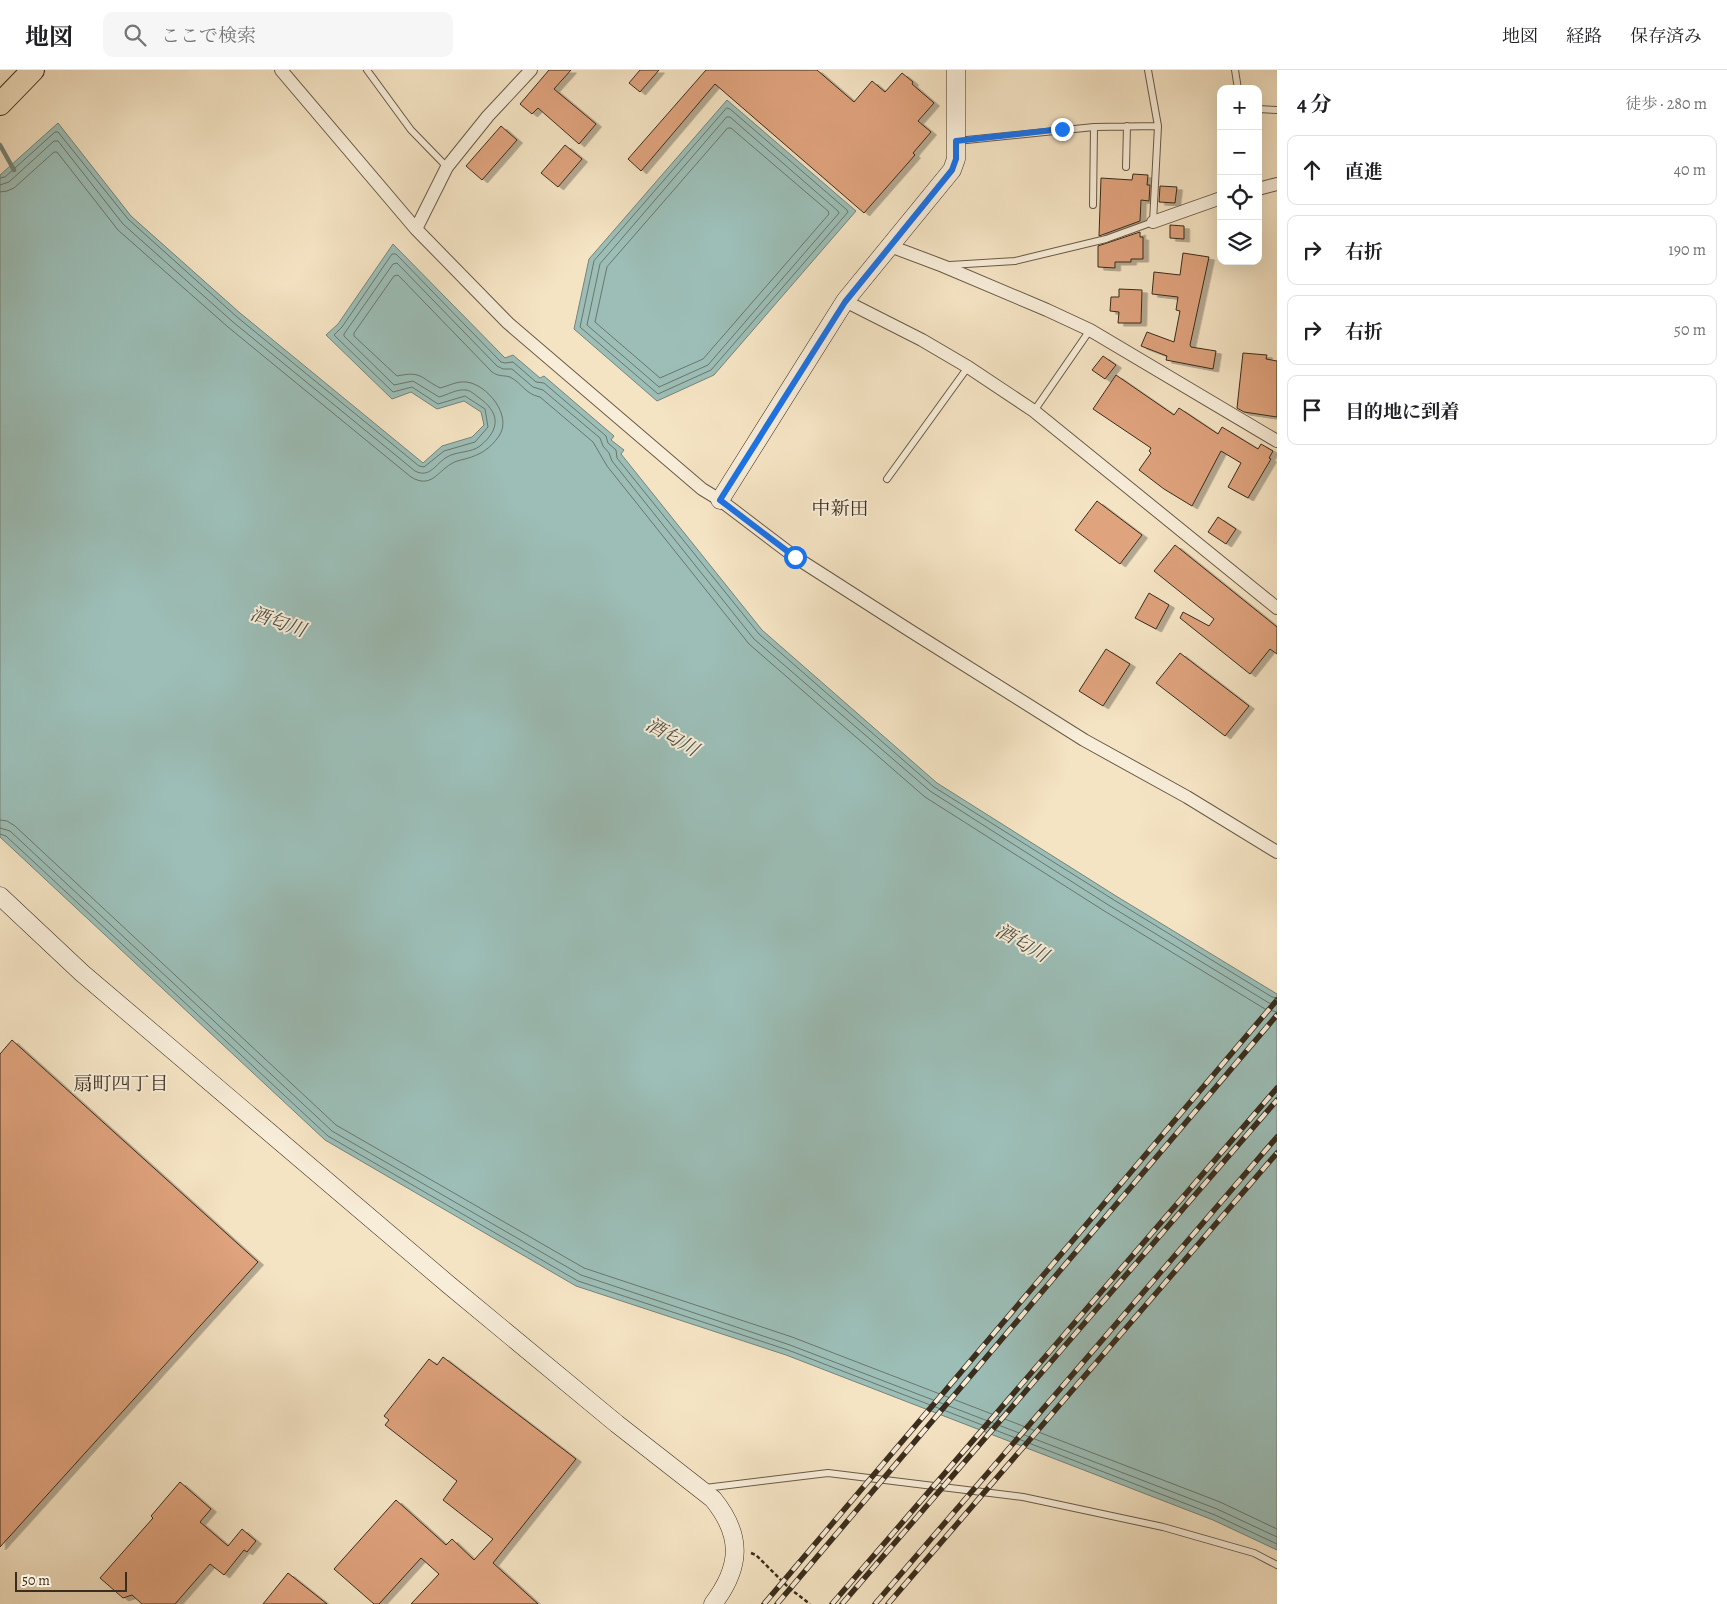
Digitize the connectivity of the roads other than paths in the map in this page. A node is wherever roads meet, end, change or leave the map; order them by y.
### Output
1 (32, 70) edge
2 (281, 70) edge
3 (367, 70) edge
4 (531, 70) edge
5 (956, 70) edge
6 (1148, 70) edge
7 (1235, 70) edge
8 (1237, 85) edge
9 (0, 104) edge
10 (1262, 109) edge
11 (1277, 110) edge
12 (1127, 126) junction
13 (1158, 126) junction
14 (1094, 127) junction
15 (956, 141) junction
16 (447, 167) junction
17 (1126, 167) dead end
18 (1277, 184) edge
19 (1262, 188) edge
20 (1217, 199) edge
21 (1093, 205) dead end
22 (1153, 222) junction
23 (416, 230) junction
24 (890, 246) junction
25 (943, 266) junction
26 (845, 302) junction
27 (1090, 330) junction
28 (968, 367) junction
29 (1034, 411) junction
30 (1277, 441) edge
31 (887, 479) dead end
32 (720, 500) junction
33 (1277, 608) edge
34 (1277, 852) edge
35 (0, 896) edge
36 (701, 1488) junction
37 (1277, 1565) edge
38 (712, 1604) edge

1 - 9 highway
2 - 23 street
3 - 16 lane
4 - 16 street
5 - 15 street
6 - 13 lane
7 - 8 lane
10 - 11 lane
12 - 13 lane
12 - 14 lane
12 - 17 lane
13 - 22 lane
14 - 15 lane
14 - 21 lane
15 - 24 street
16 - 23 street
18 - 19 street
20 - 22 street
22 - 25 lane
23 - 32 street
24 - 25 street
24 - 26 street
25 - 27 street
26 - 28 street
26 - 32 street
27 - 29 lane
27 - 30 street
28 - 29 street
28 - 31 lane
29 - 33 street
32 - 34 street
35 - 36 street
36 - 37 lane
36 - 38 street

